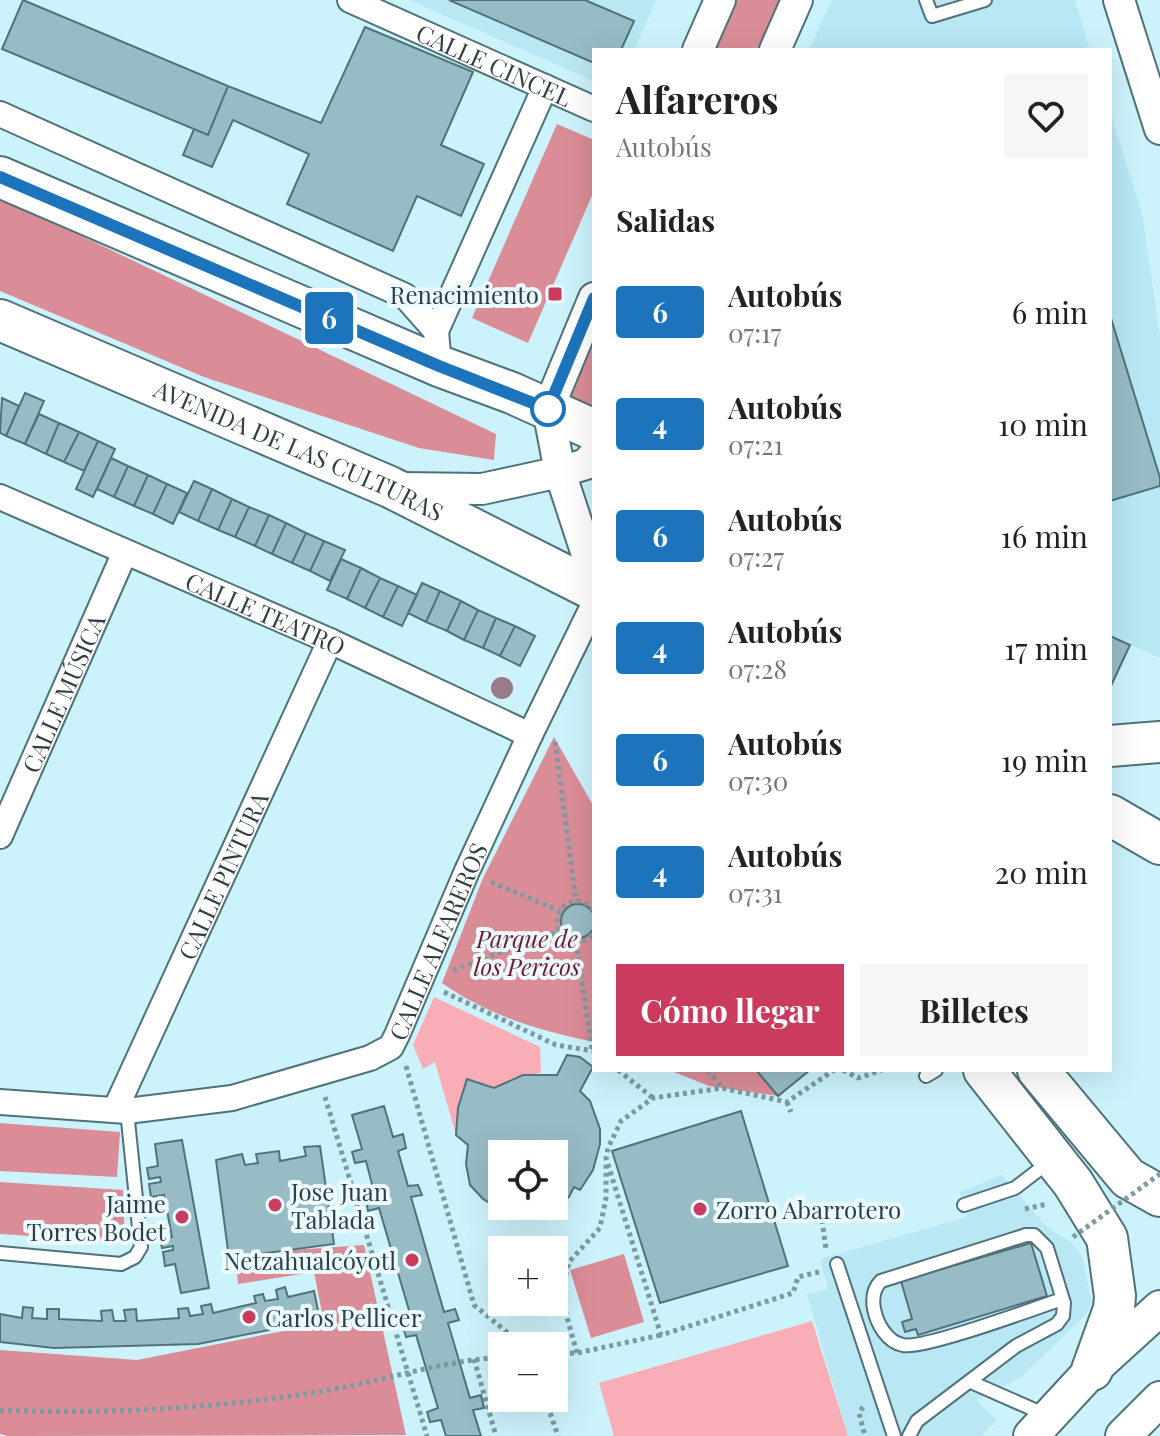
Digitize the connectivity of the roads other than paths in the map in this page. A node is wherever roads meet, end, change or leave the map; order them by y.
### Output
1 (350, 0) edge
2 (720, 0) edge
3 (797, 0) edge
4 (926, 0) edge
5 (985, 0) edge
6 (1119, 0) edge
7 (699, 48) edge
8 (776, 48) edge
9 (545, 87) junction
10 (592, 108) edge
11 (0, 114) edge
12 (1160, 129) edge
13 (0, 177) edge
14 (592, 303) edge
15 (0, 320) edge
16 (438, 348) junction
17 (548, 409) junction
18 (592, 429) edge
19 (592, 457) edge
20 (560, 472) junction
21 (390, 487) junction
22 (0, 497) edge
23 (125, 552) junction
24 (592, 570) edge
25 (592, 589) edge
26 (592, 608) edge
27 (330, 641) junction
28 (530, 735) junction
29 (1160, 742) edge
30 (1112, 746) edge
31 (1112, 816) edge
32 (0, 836) edge
33 (1160, 844) edge
34 (986, 1072) edge
35 (1040, 1072) edge
36 (0, 1102) edge
37 (121, 1110) junction
38 (1055, 1158) junction
39 (1160, 1196) edge
40 (964, 1205) dead end
41 (0, 1253) edge
42 (834, 1267) road end
43 (1062, 1299) junction
44 (1160, 1308) edge
45 (1092, 1370) junction
46 (971, 1382) junction
47 (1160, 1399) edge
48 (1040, 1426) edge
49 (894, 1436) edge
50 (909, 1436) edge
51 (1123, 1436) edge

1 - 9 street, CALLE CINCEL
2 - 7 street
3 - 8 street
4 - 5 lane
6 - 12 street
9 - 10 street, CALLE CINCEL
9 - 16 street
11 - 16 street
13 - 16 main road
14 - 17 street
15 - 21 main road, AVENIDA DE LAS CULTURAS
16 - 17 main road
17 - 18 main road
17 - 20 street
19 - 20 street
20 - 21 street
20 - 24 street
21 - 25 main road, AVENIDA DE LAS CULTURAS
22 - 23 street, CALLE TEATRO
23 - 27 street, CALLE TEATRO
23 - 32 street, CALLE MÚSICA
26 - 28 street, CALLE ALFAREROS
27 - 28 street, CALLE TEATRO
27 - 37 street, CALLE PINTURA
28 - 37 street, CALLE ALFAREROS
29 - 30 main road
31 - 33 main road
34 - 38 main road
35 - 39 main road
36 - 37 street, CALLE ALFAREROS
37 - 41 lane
38 - 40 lane
38 - 45 main road
42 - 49 lane
43 - 43 lane
43 - 46 lane
44 - 45 main road
45 - 48 main road
46 - 48 lane
46 - 50 lane
47 - 51 main road

